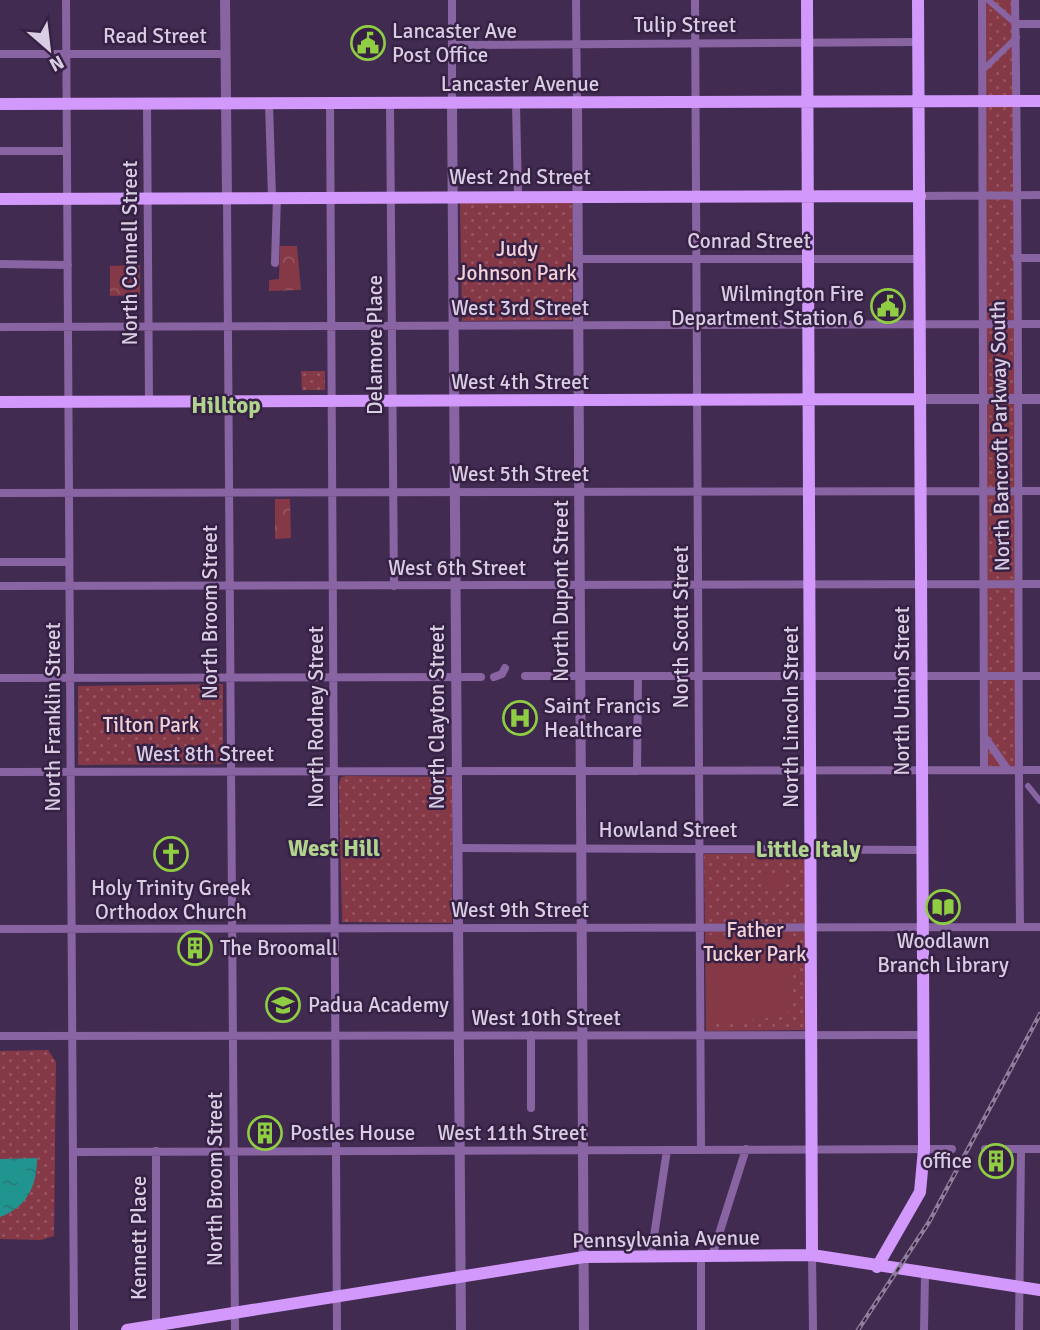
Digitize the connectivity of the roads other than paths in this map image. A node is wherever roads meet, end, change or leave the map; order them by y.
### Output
1 (66, 0) edge
2 (225, 0) edge
3 (452, 0) edge
4 (576, 0) edge
5 (695, 0) edge
6 (807, 0) edge
7 (918, 0) edge
8 (982, 0) edge
9 (988, 0) edge
10 (1015, 0) edge
11 (1016, 24) junction
12 (1040, 24) edge
13 (1017, 37) junction
14 (577, 42) junction
15 (695, 42) junction
16 (918, 42) junction
17 (808, 43) junction
18 (452, 44) junction
19 (0, 54) edge
20 (66, 54) junction
21 (226, 54) junction
22 (983, 70) junction
23 (1017, 101) junction
24 (1040, 101) edge
25 (983, 102) junction
26 (696, 103) junction
27 (809, 103) junction
28 (918, 103) junction
29 (0, 104) edge
30 (67, 104) junction
31 (147, 104) junction
32 (226, 104) junction
33 (269, 104) junction
34 (330, 104) junction
35 (390, 104) junction
36 (452, 104) junction
37 (516, 104) junction
38 (577, 104) junction
39 (0, 151) edge
40 (67, 151) junction
41 (983, 195) junction
42 (1017, 195) junction
43 (1040, 195) edge
44 (696, 196) junction
45 (809, 196) junction
46 (920, 196) junction
47 (227, 197) junction
48 (274, 197) junction
49 (330, 197) junction
50 (391, 197) junction
51 (453, 197) junction
52 (518, 197) junction
53 (578, 197) junction
54 (67, 198) junction
55 (147, 198) junction
56 (0, 199) edge
57 (1016, 258) junction
58 (1040, 258) edge
59 (578, 259) junction
60 (696, 259) junction
61 (809, 259) junction
62 (919, 259) junction
63 (275, 263) dead end
64 (0, 264) edge
65 (68, 265) junction
66 (809, 324) junction
67 (919, 324) junction
68 (984, 324) junction
69 (1016, 324) junction
70 (1040, 324) edge
71 (578, 325) junction
72 (697, 325) junction
73 (148, 326) junction
74 (228, 326) junction
75 (331, 326) junction
76 (392, 326) junction
77 (454, 326) junction
78 (0, 327) edge
79 (68, 327) junction
80 (983, 399) junction
81 (1017, 399) junction
82 (1040, 399) edge
83 (697, 400) junction
84 (810, 400) junction
85 (919, 400) junction
86 (454, 401) junction
87 (579, 401) junction
88 (0, 402) edge
89 (149, 402) junction
90 (228, 402) junction
91 (331, 402) junction
92 (393, 402) junction
93 (68, 403) junction
94 (698, 491) junction
95 (810, 491) junction
96 (919, 491) junction
97 (984, 491) junction
98 (1017, 491) junction
99 (1040, 491) edge
100 (229, 492) junction
101 (332, 492) junction
102 (394, 492) junction
103 (455, 492) junction
104 (579, 492) junction
105 (0, 493) edge
106 (69, 493) junction
107 (0, 562) edge
108 (69, 562) junction
109 (810, 584) junction
110 (920, 584) junction
111 (984, 584) junction
112 (1019, 584) junction
113 (1040, 584) edge
114 (456, 585) junction
115 (580, 585) junction
116 (698, 585) junction
117 (0, 586) edge
118 (69, 586) junction
119 (230, 586) junction
120 (332, 586) junction
121 (394, 586) junction
122 (505, 668) dead end
123 (525, 676) dead end
124 (810, 676) junction
125 (921, 676) junction
126 (984, 676) junction
127 (1018, 676) junction
128 (1040, 676) edge
129 (333, 677) junction
130 (456, 677) junction
131 (481, 677) dead end
132 (494, 677) dead end
133 (580, 677) junction
134 (638, 677) junction
135 (699, 677) junction
136 (0, 678) edge
137 (70, 678) junction
138 (230, 678) junction
139 (986, 739) junction
140 (922, 770) junction
141 (984, 770) junction
142 (1008, 770) junction
143 (1019, 770) junction
144 (1040, 770) edge
145 (334, 771) junction
146 (457, 771) junction
147 (581, 771) junction
148 (637, 771) junction
149 (699, 771) junction
150 (811, 771) junction
151 (0, 772) edge
152 (70, 772) junction
153 (231, 772) junction
154 (1028, 786) dead end
155 (1040, 801) edge
156 (699, 847) junction
157 (811, 847) junction
158 (457, 848) junction
159 (581, 848) junction
160 (921, 850) junction
161 (700, 927) junction
162 (811, 927) junction
163 (923, 927) junction
164 (1020, 927) junction
165 (1040, 927) edge
166 (232, 928) junction
167 (334, 928) junction
168 (458, 928) junction
169 (582, 928) junction
170 (0, 929) edge
171 (71, 929) junction
172 (458, 1035) junction
173 (531, 1035) junction
174 (582, 1035) junction
175 (701, 1035) junction
176 (811, 1035) junction
177 (923, 1035) junction
178 (0, 1036) edge
179 (72, 1036) junction
180 (233, 1036) junction
181 (335, 1036) junction
182 (531, 1108) dead end
183 (812, 1149) junction
184 (924, 1149) junction
185 (952, 1149) dead end
186 (985, 1149) dead end
187 (1021, 1149) junction
188 (1040, 1149) edge
189 (459, 1150) junction
190 (583, 1150) junction
191 (667, 1150) junction
192 (701, 1150) junction
193 (746, 1150) junction
194 (156, 1151) junction
195 (234, 1151) junction
196 (336, 1151) junction
197 (73, 1152) junction
198 (812, 1255) junction
199 (651, 1256) junction
200 (706, 1256) junction
201 (584, 1257) junction
202 (877, 1267) junction
203 (925, 1274) junction
204 (460, 1277) junction
205 (1020, 1287) junction
206 (1040, 1290) edge
207 (337, 1297) junction
208 (235, 1313) junction
209 (156, 1325) junction
210 (74, 1330) edge
211 (127, 1330) edge
212 (235, 1330) edge
213 (337, 1330) edge
214 (461, 1330) edge
215 (584, 1330) edge
216 (701, 1330) edge
217 (813, 1330) edge
218 (925, 1330) edge
219 (1019, 1330) edge

1 - 20 street, North Franklin Street
2 - 21 street, North Broom Street
3 - 18 street
4 - 14 street
5 - 15 street, North Scott Street
6 - 17 main road, North Lincoln Street
7 - 16 main road, North Union Street
8 - 22 street, North Bancroft Parkway South
9 - 11 street
10 - 11 street, North Bancroft Parkway South
11 - 12 street
11 - 13 street, North Bancroft Parkway South
13 - 22 street
13 - 23 street, North Bancroft Parkway South
14 - 15 street, Tulip Street
14 - 18 street, Tulip Street
14 - 38 street
15 - 17 street, Tulip Street
15 - 26 street, North Scott Street
16 - 17 street, Tulip Street
16 - 28 main road, North Union Street
17 - 27 main road, North Lincoln Street
18 - 36 street
19 - 20 street, Read Street
20 - 21 street, Read Street
20 - 30 street, North Franklin Street
21 - 32 street, North Broom Street
22 - 25 street, North Bancroft Parkway South
23 - 24 main road, Lancaster Avenue
23 - 25 main road, Lancaster Avenue
23 - 42 street, North Bancroft Parkway South
25 - 28 main road, Lancaster Avenue
25 - 41 street, North Bancroft Parkway South
26 - 27 main road, Lancaster Avenue
26 - 38 main road, Lancaster Avenue
26 - 44 street, North Scott Street
27 - 28 main road, Lancaster Avenue
27 - 45 main road, North Lincoln Street
28 - 46 main road, North Union Street
29 - 30 main road, Lancaster Avenue
30 - 31 main road, Lancaster Avenue
30 - 40 street, North Franklin Street
31 - 32 main road, Lancaster Avenue
31 - 55 street, North Connell Street
32 - 33 main road, Lancaster Avenue
32 - 47 street, North Broom Street
33 - 34 main road, Lancaster Avenue
33 - 48 street
34 - 35 main road, Lancaster Avenue
34 - 49 street, North Rodney Street
35 - 36 main road, Lancaster Avenue
35 - 50 street, Delamore Place
36 - 37 main road, Lancaster Avenue
36 - 51 street, North Clayton Street
37 - 38 main road, Lancaster Avenue
37 - 52 street
38 - 53 street, North Dupont Street
39 - 40 street
40 - 54 street, North Franklin Street
41 - 42 street, West 2nd Street
41 - 46 street, West 2nd Street
41 - 68 street, North Bancroft Parkway South
42 - 43 street, West 2nd Street
42 - 57 street, North Bancroft Parkway South
44 - 45 main road, West 2nd Street
44 - 53 main road, West 2nd Street
44 - 60 street, North Scott Street
45 - 46 main road, West 2nd Street
45 - 61 main road, North Lincoln Street
46 - 62 main road, North Union Street
47 - 48 main road, West 2nd Street
47 - 55 main road, West 2nd Street
47 - 74 street, North Broom Street
48 - 49 main road, West 2nd Street
48 - 63 street
49 - 50 main road, West 2nd Street
49 - 75 street, North Rodney Street
50 - 51 main road, West 2nd Street
50 - 76 street, Delamore Place
51 - 52 main road, West 2nd Street
51 - 77 street, North Clayton Street
52 - 53 main road, West 2nd Street
53 - 59 street, North Dupont Street
54 - 55 main road, West 2nd Street
54 - 56 main road, West 2nd Street
54 - 65 street, North Franklin Street
55 - 73 street, North Connell Street
57 - 58 street
57 - 69 street, North Bancroft Parkway South
59 - 60 street, Conrad Street
59 - 71 street, North Dupont Street
60 - 61 street, Conrad Street
60 - 72 street, North Scott Street
61 - 62 street, Conrad Street
61 - 66 main road, North Lincoln Street
62 - 67 main road, North Union Street
64 - 65 street
65 - 79 street, North Franklin Street
66 - 67 street, West 3rd Street
66 - 72 street, West 3rd Street
66 - 84 main road, North Lincoln Street
67 - 68 street, West 3rd Street
67 - 85 main road, North Union Street
68 - 69 street, West 3rd Street
68 - 80 street, North Bancroft Parkway South
69 - 70 street, West 3rd Street
69 - 81 street, North Bancroft Parkway South
71 - 72 street, West 3rd Street
71 - 77 street, West 3rd Street
71 - 87 street, North Dupont Street
72 - 83 street, North Scott Street
73 - 74 street, West 3rd Street
73 - 79 street, West 3rd Street
73 - 89 street, North Connell Street
74 - 75 street, West 3rd Street
74 - 90 street, North Broom Street
75 - 76 street, West 3rd Street
75 - 91 street, North Rodney Street
76 - 77 street, West 3rd Street
76 - 92 street, Delamore Place
77 - 86 street, North Clayton Street
78 - 79 street, West 3rd Street
79 - 93 street, North Franklin Street
80 - 81 street, West 4th Street
80 - 85 street, West 4th Street
80 - 97 street, North Bancroft Parkway South
81 - 82 street, West 4th Street
81 - 98 street, North Bancroft Parkway South
83 - 84 main road, West 4th Street
83 - 87 main road, West 4th Street
83 - 94 street, North Scott Street
84 - 85 main road, West 4th Street
84 - 95 main road, North Lincoln Street
85 - 96 main road, North Union Street
86 - 87 main road, West 4th Street
86 - 92 main road, West 4th Street
86 - 103 street, North Clayton Street
87 - 104 street, North Dupont Street
88 - 93 main road, West 4th Street
89 - 90 main road, West 4th Street
89 - 93 main road, West 4th Street
90 - 91 main road, West 4th Street
90 - 100 street, North Broom Street
91 - 92 main road, West 4th Street
91 - 101 street, North Rodney Street
92 - 102 street, Delamore Place
93 - 106 street, North Franklin Street
94 - 95 street, West 5th Street
94 - 104 street, West 5th Street
94 - 116 street, North Scott Street
95 - 96 street, West 5th Street
95 - 109 main road, North Lincoln Street
96 - 97 street, West 5th Street
96 - 110 main road, North Union Street
97 - 98 street, West 5th Street
97 - 111 street, North Bancroft Parkway South
98 - 99 street, West 5th Street
98 - 112 street, North Bancroft Parkway South
100 - 101 street, West 5th Street
100 - 106 street, West 5th Street
100 - 119 street, North Broom Street
101 - 102 street, West 5th Street
101 - 120 street, North Rodney Street
102 - 103 street, West 5th Street
102 - 121 street, Delamore Place
103 - 104 street, West 5th Street
103 - 114 street, North Clayton Street
104 - 115 street, North Dupont Street
105 - 106 street, West 5th Street
106 - 108 street, North Franklin Street
107 - 108 street
108 - 118 street, North Franklin Street
109 - 110 street, West 6th Street
109 - 116 street, West 6th Street
109 - 124 main road, North Lincoln Street
110 - 111 street, West 6th Street
110 - 125 main road, North Union Street
111 - 112 street, West 6th Street
111 - 126 street, North Bancroft Parkway South
112 - 113 street, West 6th Street
112 - 127 street, North Bancroft Parkway South
114 - 115 street, West 6th Street
114 - 121 street, West 6th Street
114 - 130 street, North Clayton Street
115 - 116 street, West 6th Street
115 - 133 street, North Dupont Street
116 - 135 street, North Scott Street
117 - 118 street, West 6th Street
118 - 119 street, West 6th Street
118 - 137 street, North Franklin Street
119 - 120 street, West 6th Street
119 - 138 street, North Broom Street
120 - 121 street, West 6th Street
120 - 129 street, North Rodney Street
122 - 132 street
123 - 133 street
124 - 125 street
124 - 135 street
124 - 150 main road, North Lincoln Street
125 - 126 street
125 - 140 main road, North Union Street
126 - 127 street
126 - 139 street, North Bancroft Parkway South
127 - 128 street
127 - 143 street, North Bancroft Parkway South
129 - 130 street
129 - 138 street
129 - 145 street, North Rodney Street
130 - 131 street
130 - 146 street, North Clayton Street
133 - 134 street
133 - 147 street, North Dupont Street
134 - 135 street
134 - 148 street
135 - 149 street, North Scott Street
136 - 137 street
137 - 138 street
137 - 152 street, North Franklin Street
138 - 153 street, North Broom Street
139 - 141 street, North Bancroft Parkway South
139 - 142 street
140 - 141 street, West 8th Street
140 - 150 street, West 8th Street
140 - 160 main road, North Union Street
141 - 142 street, West 8th Street
142 - 143 street, West 8th Street
143 - 144 street, West 8th Street
143 - 164 street, North Bancroft Parkway South
145 - 146 street, West 8th Street
145 - 153 street, West 8th Street
145 - 167 street, North Rodney Street
146 - 147 street, West 8th Street
146 - 158 street, North Clayton Street
147 - 148 street, West 8th Street
147 - 159 street, North Dupont Street
148 - 149 street, West 8th Street
149 - 150 street, West 8th Street
149 - 156 street, North Scott Street
150 - 157 main road, North Lincoln Street
151 - 152 street, West 8th Street
152 - 153 street, West 8th Street
152 - 171 street, North Franklin Street
153 - 166 street, North Broom Street
154 - 155 street
156 - 157 street, Howland Street
156 - 159 street, Howland Street
156 - 161 street, North Scott Street
157 - 160 street, Howland Street
157 - 162 main road, North Lincoln Street
158 - 159 street, Howland Street
158 - 168 street, North Clayton Street
159 - 169 street, North Dupont Street
160 - 163 main road, North Union Street
161 - 162 street, West 9th Street
161 - 169 street, West 9th Street
161 - 175 street, North Scott Street
162 - 163 street, West 9th Street
162 - 176 main road, North Lincoln Street
163 - 164 street, West 9th Street
163 - 177 main road, North Union Street
164 - 165 street, West 9th Street
166 - 167 street, West 9th Street
166 - 171 street, West 9th Street
166 - 180 street, North Broom Street
167 - 168 street, West 9th Street
167 - 181 street, North Rodney Street
168 - 169 street, West 9th Street
168 - 172 street, North Clayton Street
169 - 174 street, North Dupont Street
170 - 171 street, West 9th Street
171 - 179 street, North Franklin Street
172 - 173 street, West 10th Street
172 - 181 street, West 10th Street
172 - 189 street, North Clayton Street
173 - 174 street, West 10th Street
173 - 182 street
174 - 175 street, West 10th Street
174 - 190 street, North Dupont Street
175 - 176 street, West 10th Street
175 - 192 street, North Scott Street
176 - 177 street, West 10th Street
176 - 183 main road, North Lincoln Street
177 - 184 main road, North Union Street
178 - 179 street, West 10th Street
179 - 180 street, West 10th Street
179 - 197 street, North Franklin Street
180 - 181 street, West 10th Street
180 - 195 street, North Broom Street
181 - 196 street, North Rodney Street
183 - 184 street, West 11th Street
183 - 193 street, West 11th Street
183 - 198 main road, North Lincoln Street
184 - 185 street, West 11th Street
184 - 202 main road, North Union Street
186 - 187 street
187 - 188 street
187 - 205 street
189 - 190 street, West 11th Street
189 - 196 street, West 11th Street
189 - 204 street, North Clayton Street
190 - 191 street, West 11th Street
190 - 201 street, North Dupont Street
191 - 192 street, West 11th Street
191 - 199 street
192 - 193 street, West 11th Street
193 - 200 street
194 - 195 street, West 11th Street
194 - 197 street, West 11th Street
194 - 209 street, Kennett Place
195 - 196 street, West 11th Street
195 - 208 street, North Broom Street
196 - 207 street, North Rodney Street
197 - 210 street, North Franklin Street
198 - 200 main road, Pennsylvania Avenue
198 - 202 main road, Pennsylvania Avenue
198 - 217 street, North Lincoln Street
199 - 200 main road, Pennsylvania Avenue
199 - 201 main road, Pennsylvania Avenue
200 - 216 street
201 - 204 main road, Pennsylvania Avenue
201 - 215 street, North Dupont Street
202 - 203 main road, Pennsylvania Avenue
203 - 205 main road, Pennsylvania Avenue
203 - 218 street
204 - 207 main road, Pennsylvania Avenue
204 - 214 street, North Clayton Street
205 - 206 main road, Pennsylvania Avenue
205 - 219 street
207 - 208 main road, Pennsylvania Avenue
207 - 213 street, North Rodney Street
208 - 209 main road, Pennsylvania Avenue
208 - 212 street, North Broom Street
209 - 211 main road, Pennsylvania Avenue

